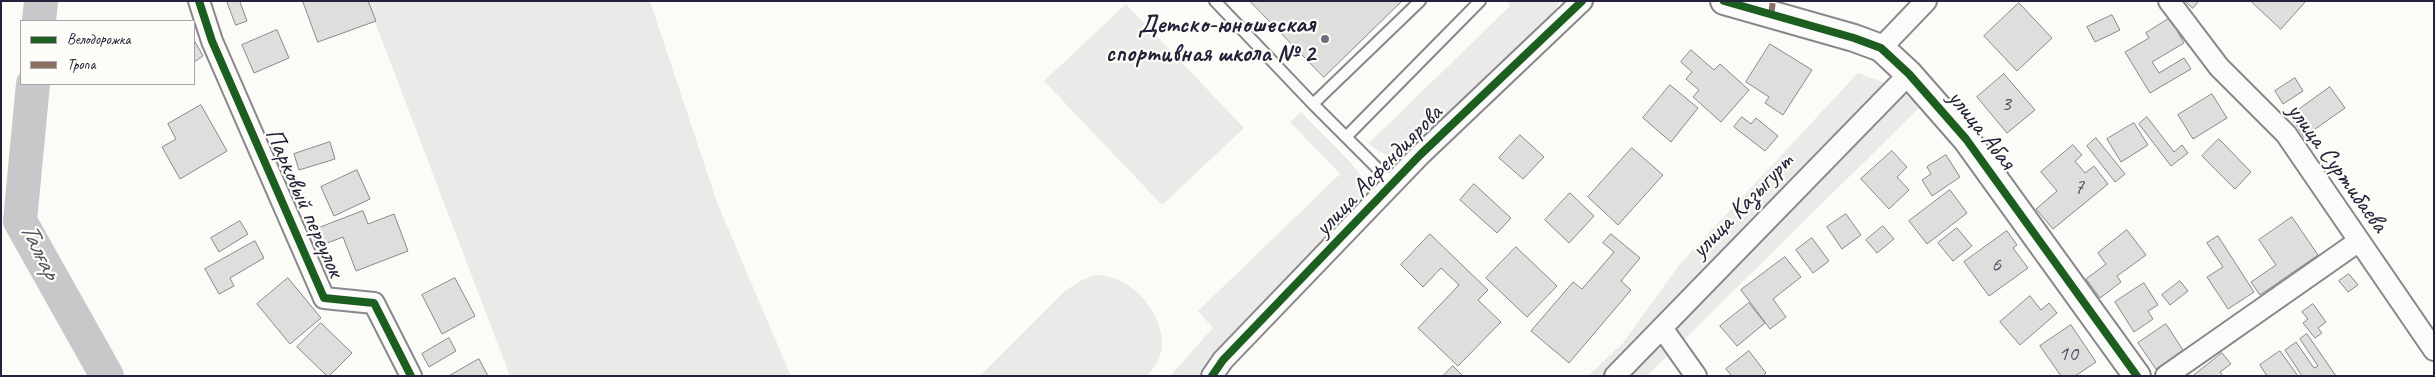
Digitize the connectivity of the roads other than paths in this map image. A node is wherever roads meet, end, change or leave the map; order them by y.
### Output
1 (199, 1) edge
2 (1215, 1) edge
3 (1420, 1) edge
4 (1480, 1) edge
5 (1582, 1) edge
6 (1724, 1) edge
7 (1926, 1) edge
8 (2169, 1) edge
9 (1881, 48) junction
10 (1909, 74) junction
11 (1313, 104) junction
12 (1346, 137) junction
13 (1393, 184) junction
14 (2359, 241) junction
15 (1662, 328) junction
16 (2434, 350) edge
17 (411, 376) edge
18 (1212, 376) edge
19 (1615, 376) edge
20 (1696, 376) edge
21 (2137, 376) edge
22 (2166, 376) edge

1 - 17 street, Парковый переулок
2 - 11 lane
3 - 11 lane
4 - 12 lane
5 - 13 street, улица Асфендиярова
6 - 9 street, улица Абая
7 - 9 street
8 - 14 street, улица Суртибаева
9 - 10 street, улица Абая
10 - 15 street, улица Казыгурт
10 - 21 street, улица Абая
11 - 12 lane
12 - 13 lane
13 - 18 street, улица Асфендиярова
14 - 16 street, улица Суртибаева
14 - 22 street
15 - 19 street, улица Казыгурт
15 - 20 street

